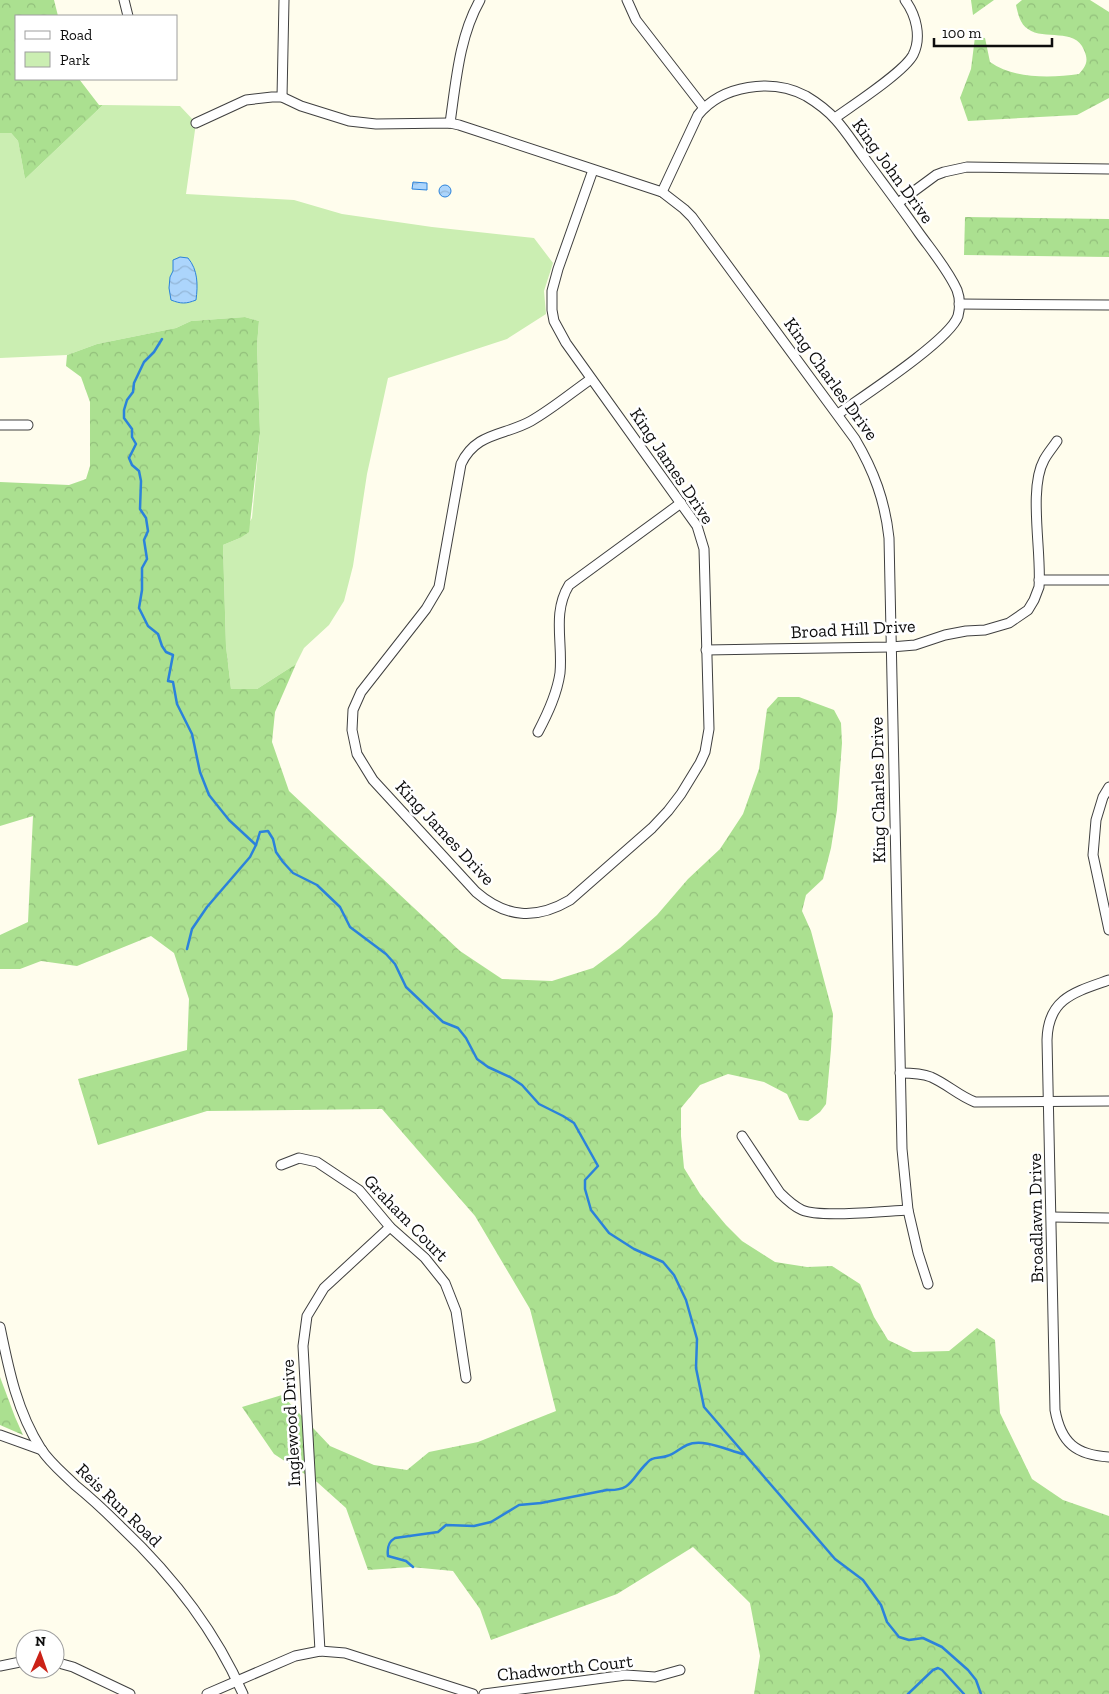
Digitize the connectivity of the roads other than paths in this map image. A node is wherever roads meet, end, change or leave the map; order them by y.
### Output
1 (124, 0) edge
2 (284, 0) edge
3 (480, 0) edge
4 (627, 0) edge
5 (905, 0) edge
6 (128, 15) edge
7 (282, 97) junction
8 (704, 108) junction
9 (835, 118) junction
10 (196, 123) dead end
11 (450, 123) junction
12 (1109, 169) edge
13 (594, 170) junction
14 (662, 192) junction
15 (898, 203) junction
16 (959, 304) junction
17 (1109, 305) edge
18 (591, 380) junction
19 (838, 414) junction
20 (28, 424) dead end
21 (0, 425) edge
22 (1057, 441) dead end
23 (681, 503) junction
24 (1039, 580) junction
25 (1109, 580) edge
26 (892, 647) junction
27 (706, 650) junction
28 (538, 732) dead end
29 (1109, 787) edge
30 (1105, 898) edge
31 (1109, 930) edge
32 (1109, 980) edge
33 (900, 1072) junction
34 (1109, 1101) edge
35 (1049, 1102) junction
36 (742, 1136) dead end
37 (281, 1166) dead end
38 (908, 1210) junction
39 (1052, 1217) junction
40 (1109, 1218) edge
41 (390, 1227) junction
42 (928, 1284) dead end
43 (0, 1327) edge
44 (466, 1378) dead end
45 (0, 1435) edge
46 (42, 1450) junction
47 (1109, 1456) edge
48 (320, 1651) junction
49 (15, 1663) edge
50 (65, 1665) edge
51 (0, 1666) edge
52 (680, 1670) dead end
53 (238, 1681) junction
54 (129, 1694) edge
55 (207, 1694) edge
56 (243, 1694) edge
57 (473, 1694) edge
58 (484, 1694) edge

1 - 6 street
2 - 7 street
3 - 11 street
4 - 8 street
5 - 9 street
7 - 10 street, King Charles Drive
7 - 11 street, King Charles Drive
8 - 9 street, King John Drive
8 - 14 street, King John Drive
9 - 15 street, King John Drive
11 - 13 street, King Charles Drive
12 - 15 street
13 - 14 street, King Charles Drive
13 - 18 street, King James Drive
14 - 19 street, King Charles Drive
15 - 16 street, King John Drive
16 - 17 street
16 - 19 street
18 - 23 street, King James Drive
18 - 27 street, King James Drive
19 - 26 street, King Charles Drive
20 - 21 street
22 - 24 street, Broad Hill Drive
23 - 27 street, King James Drive
23 - 28 street
24 - 25 street
24 - 26 street, Broad Hill Drive
26 - 27 street, Broad Hill Drive
26 - 33 street, King Charles Drive
29 - 30 street
30 - 31 street
32 - 35 street, Broadlawn Drive
33 - 35 street
33 - 38 street, King Charles Drive
34 - 35 street
35 - 39 street, Broadlawn Drive
36 - 38 street
37 - 41 street, Graham Court
38 - 42 street, King Charles Drive
39 - 40 street
39 - 47 street, Broadlawn Drive
41 - 44 street, Graham Court
41 - 48 street, Inglewood Drive
43 - 46 street, Reis Run Road
45 - 46 street
46 - 53 street, Reis Run Road
48 - 53 street, Chadworth Court
48 - 57 street, Chadworth Court
49 - 51 street
50 - 54 street
52 - 58 street, Chadworth Court
53 - 55 street, Chadworth Court
53 - 56 street, Reis Run Road

